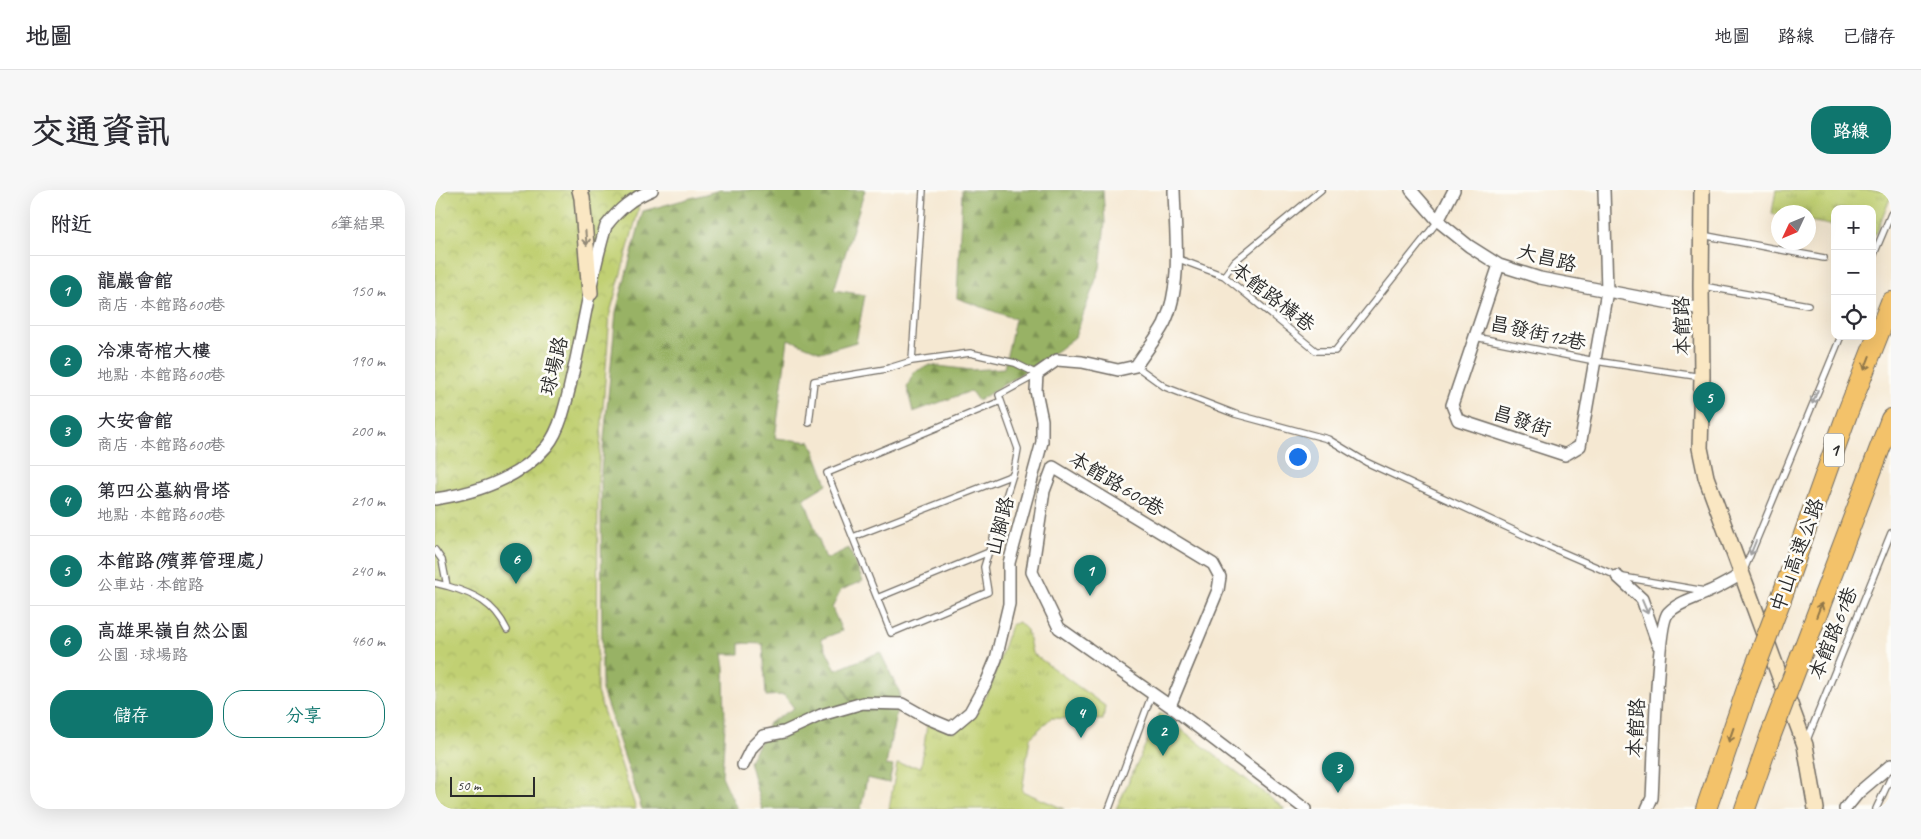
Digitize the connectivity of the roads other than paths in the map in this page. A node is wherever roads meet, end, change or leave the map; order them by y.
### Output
1 (580, 190) edge
2 (652, 190) edge
3 (923, 190) edge
4 (1174, 190) edge
5 (1321, 190) edge
6 (1411, 190) edge
7 (1455, 190) edge
8 (1604, 190) edge
9 (1702, 190) edge
10 (1891, 214) edge
11 (1438, 220) junction
12 (1702, 235) junction
13 (1876, 250) edge
14 (1176, 258) junction
15 (1824, 258) dead end
16 (1499, 265) junction
17 (1224, 276) junction
18 (1701, 285) junction
19 (1607, 291) junction
20 (590, 293) junction
21 (1891, 302) edge
22 (1808, 305) dead end
23 (1701, 309) junction
24 (1475, 337) junction
25 (1839, 340) edge
26 (912, 361) junction
27 (1595, 361) junction
28 (1136, 366) junction
29 (1037, 374) junction
30 (1703, 377) junction
31 (1001, 401) junction
32 (1891, 419) edge
33 (809, 423) dead end
34 (1013, 475) junction
35 (435, 499) edge
36 (1891, 533) edge
37 (853, 537) junction
38 (435, 550) edge
39 (989, 552) junction
40 (1742, 574) junction
41 (1617, 576) junction
42 (435, 583) edge
43 (447, 586) junction
44 (1709, 592) junction
45 (877, 598) junction
46 (507, 630) dead end
47 (1659, 648) junction
48 (1152, 694) junction
49 (1170, 706) junction
50 (1805, 745) junction
51 (1891, 764) edge
52 (743, 765) dead end
53 (1891, 777) edge
54 (1109, 809) edge
55 (1305, 809) edge
56 (1647, 809) edge
57 (1706, 809) edge
58 (1745, 809) edge
59 (1817, 809) edge
60 (1845, 809) edge
61 (1876, 809) edge

1 -> 20 street
2 - 20 street, 球場路
3 - 26 lane
4 - 14 street
5 - 17 lane
6 - 11 street, 大昌路
7 - 11 street
8 - 19 street, 昌發街
9 - 12 street, 本館路
10 - 13 lane
11 - 16 street, 大昌路
11 - 17 lane, 本館路橫巷
12 - 15 lane
12 - 18 street, 本館路
14 - 17 lane, 本館路橫巷
14 - 28 street
16 - 19 street, 大昌路
16 - 24 street, 昌發街
18 - 22 lane
18 - 23 street, 本館路
19 - 23 street, 大昌路
19 - 27 street, 昌發街
20 - 35 street, 球場路
21 -> 57 highway, 中山高速公路 / 1, bridge
23 - 30 street, 本館路
24 - 27 lane, 昌發街12巷
24 - 27 street, 昌發街
25 -> 40 lane
26 - 29 lane
26 - 33 lane
27 - 30 lane, 昌發街12巷
28 - 29 street
28 - 41 lane
29 - 31 lane
29 - 52 street, 山腳路
30 - 40 street, 本館路
31 - 34 lane
31 - 37 lane
58 -> 32 highway, 中山高速公路 / 1, bridge
34 - 37 lane
34 - 39 lane
36 - 50 lane, 本館路61巷
37 - 45 lane
38 - 43 lane
39 - 45 lane
39 - 45 lane
40 - 44 street, 本館路
40 - 50 street, 本館路
41 - 44 lane
41 -> 47 street
42 - 43 lane
43 - 46 lane
44 - 47 street, 本館路
47 - 56 street, 本館路
48 - 49 street, 本館路600巷
48 - 49 street, 本館路600巷
48 - 54 lane
49 - 55 street, 本館路600巷
50 - 59 street, 本館路
51 - 60 street
53 - 61 lane

